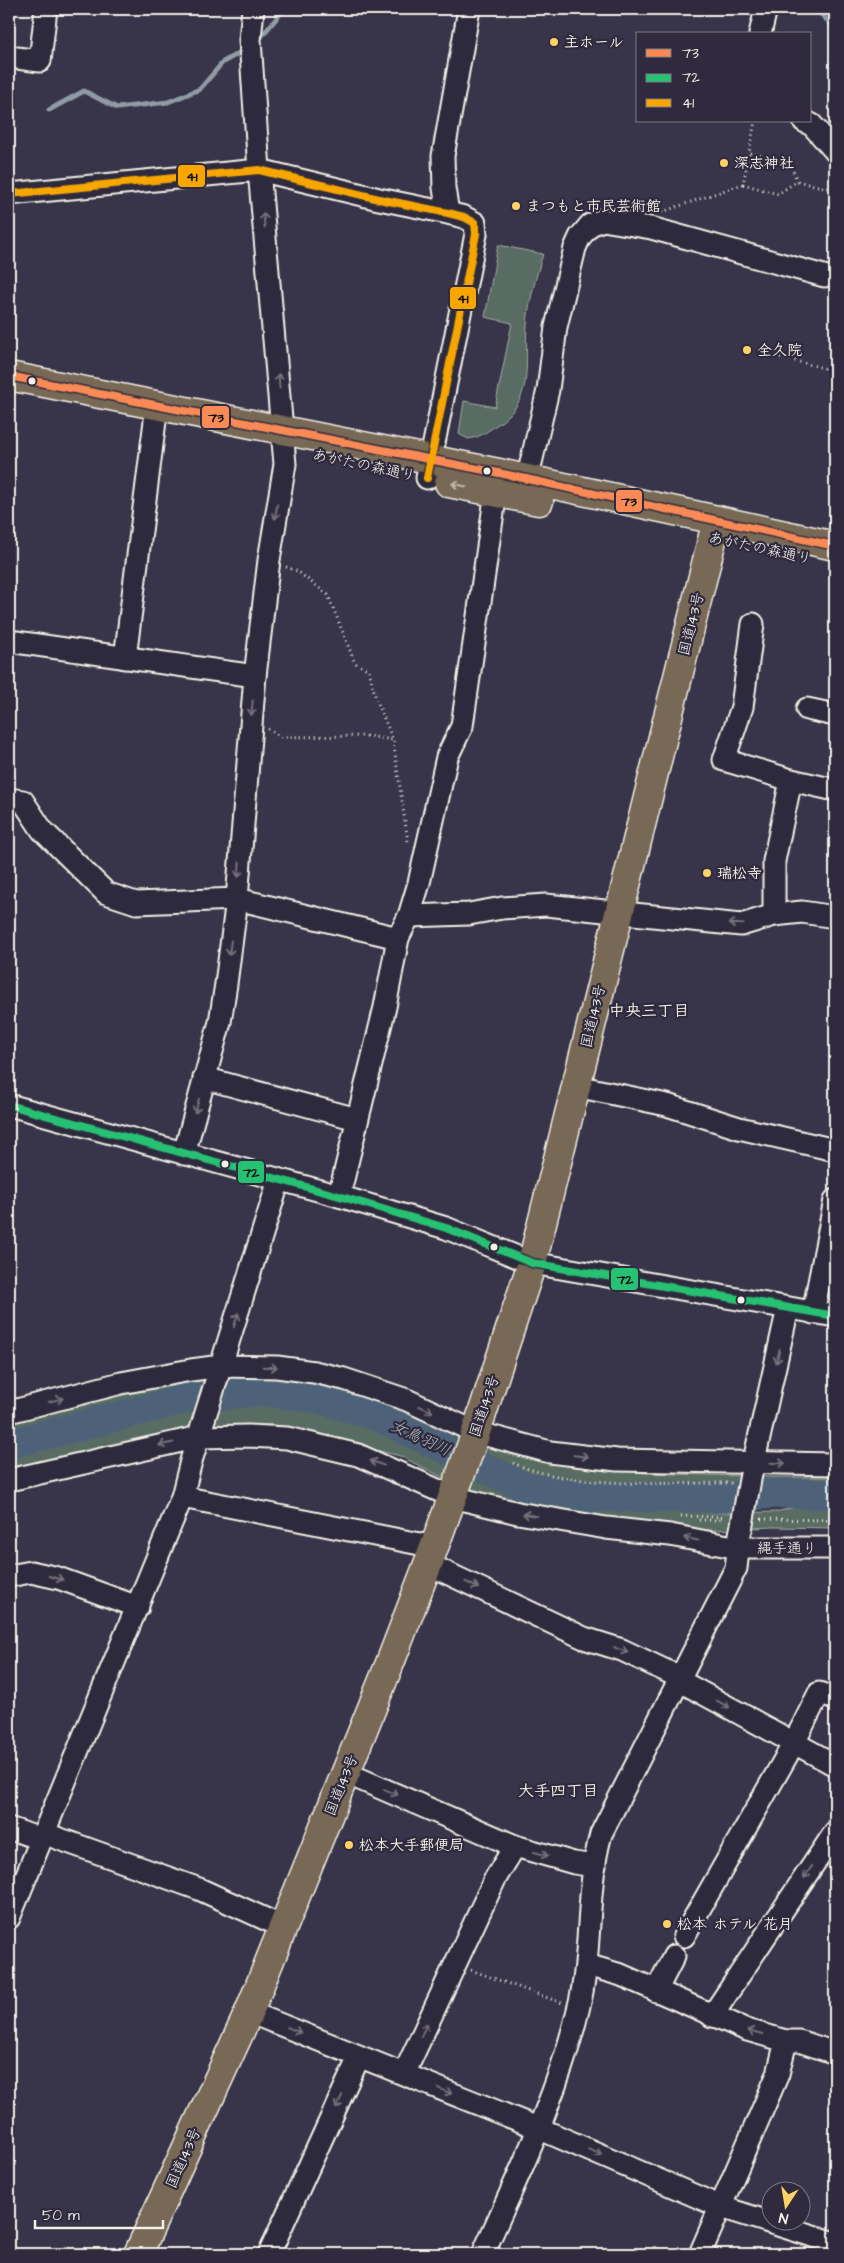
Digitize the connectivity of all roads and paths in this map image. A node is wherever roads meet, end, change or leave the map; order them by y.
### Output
1 (46, 9) edge
2 (253, 9) edge
3 (469, 9) edge
4 (766, 9) edge
5 (760, 32) edge
6 (9, 57) edge
7 (754, 122) edge
8 (806, 122) edge
9 (835, 151) edge
10 (750, 153) junction
11 (735, 164) dead end
12 (747, 167) junction
13 (259, 170) junction
14 (797, 182) junction
15 (743, 184) junction
16 (835, 190) edge
17 (9, 194) edge
18 (448, 213) junction
19 (651, 228) junction
20 (824, 276) dead end
21 (780, 357) dead end
22 (835, 371) edge
23 (9, 376) edge
24 (9, 395) edge
25 (157, 413) junction
26 (283, 439) junction
27 (429, 469) junction
28 (497, 483) junction
29 (525, 489) junction
30 (715, 529) junction
31 (835, 546) edge
32 (269, 560) junction
33 (835, 564) edge
34 (753, 624) dead end
35 (9, 641) edge
36 (125, 658) junction
37 (255, 676) junction
38 (807, 709) dead end
39 (835, 715) edge
40 (251, 718) junction
41 (393, 740) junction
42 (790, 780) junction
43 (835, 790) edge
44 (9, 799) edge
45 (408, 848) dead end
46 (237, 900) junction
47 (618, 913) junction
48 (774, 915) junction
49 (409, 916) junction
50 (835, 917) edge
51 (398, 938) junction
52 (204, 1078) junction
53 (576, 1086) junction
54 (9, 1105) edge
55 (357, 1119) junction
56 (835, 1150) edge
57 (184, 1154) junction
58 (279, 1180) junction
59 (339, 1196) junction
60 (835, 1200) edge
61 (532, 1262) junction
62 (788, 1308) junction
63 (813, 1312) junction
64 (835, 1316) edge
65 (220, 1370) junction
66 (9, 1412) edge
67 (200, 1434) junction
68 (474, 1435) junction
69 (835, 1464) edge
70 (752, 1468) junction
71 (9, 1480) edge
72 (455, 1493) junction
73 (182, 1497) junction
74 (770, 1520) dead end
75 (835, 1520) edge
76 (740, 1539) junction
77 (835, 1548) edge
78 (432, 1555) junction
79 (9, 1576) edge
80 (138, 1607) junction
81 (680, 1680) junction
82 (835, 1699) edge
83 (794, 1743) junction
84 (835, 1765) edge
85 (346, 1773) junction
86 (9, 1828) edge
87 (835, 1832) edge
88 (41, 1836) junction
89 (515, 1846) junction
90 (595, 1866) junction
91 (9, 1918) edge
92 (283, 1927) junction
93 (684, 1936) dead end
94 (674, 1956) dead end
95 (454, 1963) junction
96 (587, 1965) junction
97 (656, 1991) junction
98 (579, 2009) junction
99 (249, 2012) junction
100 (712, 2016) junction
101 (786, 2041) junction
102 (835, 2053) edge
103 (359, 2057) junction
104 (404, 2074) junction
105 (538, 2128) junction
106 (721, 2207) junction
107 (835, 2243) edge
108 (138, 2254) edge
109 (269, 2254) edge
110 (483, 2254) edge
111 (700, 2254) edge

1 - 6 street
2 - 13 street
3 - 18 street
4 - 5 street
7 - 10 path
8 - 9 street
10 - 12 path
10 - 14 path
11 - 12 path
12 - 15 path
13 - 17 street
13 - 18 street
26 -> 13 street
14 - 15 path
14 - 16 path
15 - 19 path
18 - 27 street
19 - 20 street
19 - 29 street
21 - 22 path
23 - 25 main road, あがたの森通り
24 - 25 main road, あがたの森通り
25 - 26 main road, あがたの森通り
25 - 36 street
26 - 27 main road, あがたの森通り
26 -> 32 street
27 - 28 main road, あがたの森通り
28 - 29 main road, あがたの森通り
28 - 49 street
29 - 30 main road, あがたの森通り
30 - 31 main road, あがたの森通り
30 - 33 main road, あがたの森通り
30 - 47 main road, 国道143号
32 - 37 street
32 - 41 path
34 - 42 street
35 - 36 street
36 - 37 street
37 -> 40 street
38 - 39 street
40 - 41 path
40 -> 46 street
41 - 45 path
42 - 43 street
42 - 48 street
44 - 46 street
46 - 51 street
46 -> 52 street
48 -> 47 street
47 - 49 street
47 - 53 main road, 国道143号
48 - 50 street
49 - 51 street
51 - 55 street
52 - 55 street
52 -> 57 street
53 - 56 street
53 - 61 main road, 国道143号
54 - 57 street
55 - 59 street
57 - 58 street
58 - 59 street
65 -> 58 street
59 - 61 street
60 - 63 street
61 - 62 street
61 - 68 main road, 国道143号
62 - 63 street
62 -> 70 street
63 - 64 street
66 -> 65 street
65 - 67 street
65 -> 68 street
67 -> 71 street, 縄手通り
72 -> 67 street, 縄手通り
67 - 73 street
68 -> 70 street
68 - 72 main road, 国道143号
70 -> 69 street
70 - 76 street, bridge
76 -> 72 street, 縄手通り
72 - 78 main road, 国道143号
73 - 78 street
73 - 80 street
74 - 75 path
76 - 77 street, 縄手通り
76 - 81 street
78 -> 81 street
78 - 85 main road, 国道143号
79 -> 80 street
80 - 88 street
81 -> 83 street
81 - 90 street
82 - 83 street
83 - 84 street
83 - 93 street
85 -> 89 street
85 - 92 main road, 国道143号
86 - 88 street
87 -> 100 street
88 - 91 street
88 - 92 street
89 -> 90 street
89 - 95 street
90 - 96 street
92 - 99 main road, 国道143号
94 - 97 street
95 - 98 path
104 -> 95 street
96 - 97 street
96 - 98 street
97 - 100 street
98 - 105 street
99 -> 103 street
99 - 108 main road, 国道143号
101 -> 100 street
101 - 102 street
101 - 106 street
103 - 104 street
103 -> 109 street
104 -> 105 street
105 -> 106 street
105 - 110 street
106 - 107 street
106 - 111 street

